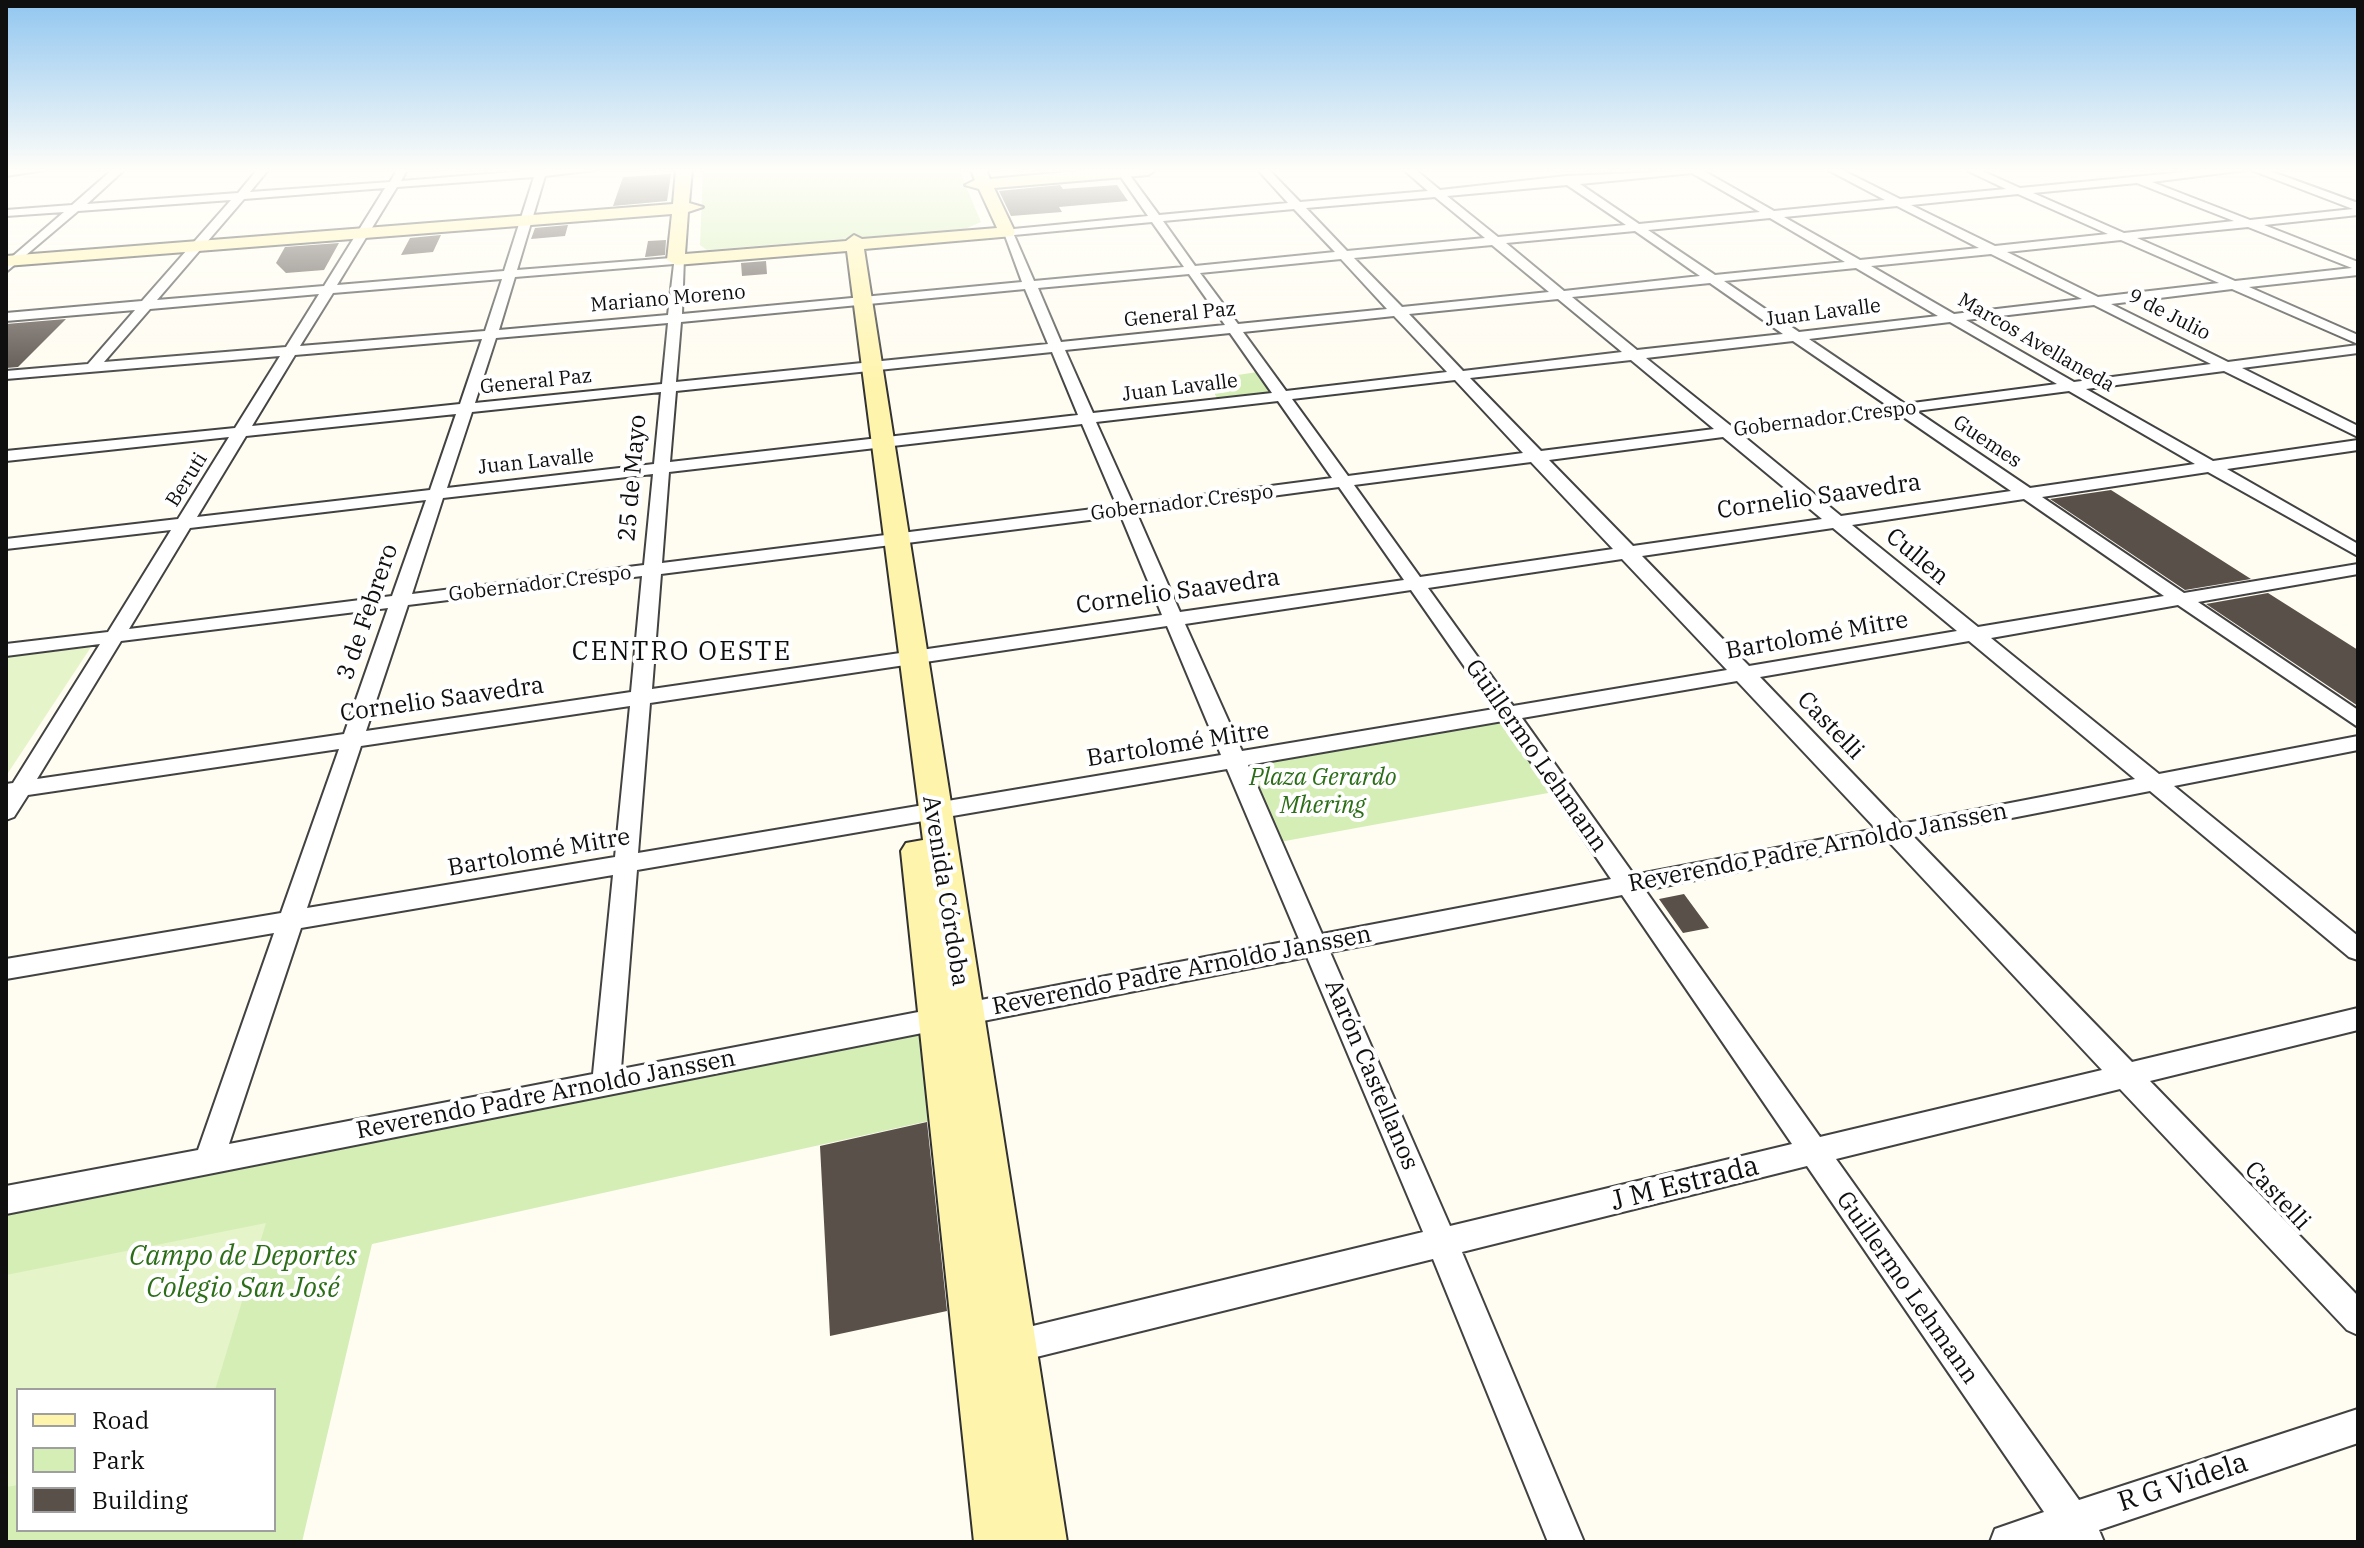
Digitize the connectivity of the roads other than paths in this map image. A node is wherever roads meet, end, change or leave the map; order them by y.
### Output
1 (34, 242) edge
2 (201, 242) edge
3 (250, 242) edge
4 (358, 242) edge
5 (519, 242) edge
6 (684, 242) edge
7 (854, 242) edge
8 (858, 242) edge
9 (1012, 242) edge
10 (1171, 242) edge
11 (1334, 242) edge
12 (1486, 242) edge
13 (1500, 242) edge
14 (1659, 242) edge
15 (1820, 242) edge
16 (1980, 242) edge
17 (2061, 242) edge
18 (2136, 242) edge
19 (2293, 242) edge
20 (847, 243) junction
21 (198, 246) junction
22 (1994, 249) junction
23 (683, 256) junction
24 (1347, 256) junction
25 (9, 263) edge
26 (1858, 265) junction
27 (2358, 269) edge
28 (1189, 271) junction
29 (510, 274) junction
30 (1714, 279) junction
31 (1032, 286) junction
32 (2236, 287) junction
33 (329, 289) junction
34 (1564, 295) junction
35 (855, 302) junction
36 (2100, 303) junction
37 (147, 304) junction
38 (1400, 312) junction
39 (6, 317) edge
40 (673, 319) junction
41 (1954, 320) junction
42 (1231, 330) junction
43 (491, 334) junction
44 (1799, 338) junction
45 (2358, 340) edge
46 (1059, 348) junction
47 (2358, 349) edge
48 (292, 352) junction
49 (1638, 357) junction
50 (2227, 366) junction
51 (865, 367) junction
52 (92, 368) junction
53 (6, 375) edge
54 (1462, 377) junction
55 (2071, 387) junction
56 (667, 388) junction
57 (1281, 398) junction
58 (464, 409) junction
59 (1903, 409) junction
60 (1090, 421) junction
61 (243, 431) junction
62 (1728, 431) junction
63 (2358, 432) edge
64 (2358, 445) edge
65 (876, 446) junction
66 (6, 456) edge
67 (1537, 456) junction
68 (2210, 466) junction
69 (659, 470) junction
70 (1341, 482) junction
71 (2026, 493) junction
72 (434, 496) junction
73 (1128, 510) junction
74 (1836, 521) junction
75 (185, 524) junction
76 (888, 540) junction
77 (6, 544) edge
78 (2358, 551) edge
79 (1628, 552) junction
80 (2358, 569) edge
81 (651, 570) junction
82 (1415, 583) junction
83 (2181, 599) junction
84 (399, 602) junction
85 (1175, 619) junction
86 (1974, 635) junction
87 (115, 637) junction
88 (6, 650) edge
89 (904, 658) junction
90 (1745, 675) junction
91 (640, 698) junction
92 (1510, 716) junction
93 (2358, 720) edge
94 (352, 740) junction
95 (2358, 743) edge
96 (1236, 762) junction
97 (2154, 783) junction
98 (13, 790) edge
99 (6, 812) edge
100 (923, 813) junction
101 (1896, 833) junction
102 (625, 864) junction
103 (1625, 885) junction
104 (290, 921) junction
105 (1315, 945) junction
106 (2358, 950) edge
107 (6, 969) edge
108 (951, 1016) junction
109 (2358, 1019) edge
110 (2127, 1076) junction
111 (606, 1083) junction
112 (1812, 1153) junction
113 (209, 1161) junction
114 (6, 1200) edge
115 (1443, 1244) junction
116 (2358, 1319) edge
117 (1012, 1347) junction
118 (2358, 1426) edge
119 (2078, 1531) edge
120 (1001, 1542) edge
121 (1040, 1542) edge
122 (1566, 1542) edge
123 (2008, 1542) edge

1 - 25 street
2 - 21 street
3 - 21 main road
4 - 33 street, Beruti
5 - 29 street, 3 de Febrero
6 - 23 main road, 25 de Mayo
7 - 20 main road
8 - 20 main road
9 - 31 street, Aarón Castellanos
10 - 28 street, Guillermo Lehmann
11 - 24 street, Castelli
12 - 24 street, Mariano Moreno
13 - 34 street, Cullen
14 - 30 street, Guemes
15 - 26 street, Marcos Avellaneda
16 - 22 street, 9 de Julio
17 - 22 street, General Paz
18 - 32 street
19 - 27 street
20 - 23 main road
20 - 35 main road, Avenida Córdoba
21 - 25 main road
21 - 37 street
22 - 26 street, General Paz
22 - 36 street, 9 de Julio
23 - 29 street
23 - 40 street, 25 de Mayo
24 - 28 street, Mariano Moreno
24 - 38 street, Castelli
26 - 30 street, General Paz
26 - 41 street, Marcos Avellaneda
27 - 32 street, Juan Lavalle
28 - 31 street, Mariano Moreno
28 - 42 street, Guillermo Lehmann
29 - 33 street
29 - 43 street, 3 de Febrero
30 - 34 street, General Paz
30 - 44 street, Guemes
31 - 35 street, Mariano Moreno
31 - 46 street, Aarón Castellanos
32 - 36 street, Juan Lavalle
32 - 45 street
33 - 37 street
33 - 48 street, Beruti
34 - 38 street, General Paz
34 - 49 street, Cullen
35 - 40 street, Mariano Moreno
35 - 51 main road, Avenida Córdoba
36 - 41 street, Juan Lavalle
36 - 50 street, 9 de Julio
37 - 39 street
37 - 52 street
38 - 42 street, General Paz
38 - 54 street, Castelli
40 - 43 street, Mariano Moreno
40 - 56 street, 25 de Mayo
41 - 44 street, Juan Lavalle
41 - 55 street, Marcos Avellaneda
42 - 46 street, General Paz
42 - 57 street, Guillermo Lehmann
43 - 48 street, Mariano Moreno
43 - 58 street, 3 de Febrero
44 - 49 street, Juan Lavalle
44 - 59 street, Guemes
46 - 51 street, General Paz
46 - 60 street, Aarón Castellanos
47 - 50 street, Gobernador Crespo
48 - 52 street, Mariano Moreno
48 - 61 street, Beruti
49 - 54 street, Juan Lavalle
49 - 62 street, Cullen
50 - 55 street, Gobernador Crespo
50 - 63 street, 9 de Julio
51 - 56 street, General Paz
51 - 65 main road, Avenida Córdoba
52 - 53 street, Mariano Moreno
54 - 57 street, Juan Lavalle
54 - 67 street, Castelli
55 - 59 street, Gobernador Crespo
55 - 68 street, Marcos Avellaneda
56 - 58 street, General Paz
56 - 69 street, 25 de Mayo
57 - 60 street, Juan Lavalle
57 - 70 street, Guillermo Lehmann
58 - 61 street, General Paz
58 - 72 street, 3 de Febrero
59 - 62 street, Gobernador Crespo
59 - 71 street, Guemes
60 - 65 street, Juan Lavalle
60 - 73 street, Aarón Castellanos
61 - 66 street, General Paz
61 - 75 street, Beruti
62 - 67 street, Gobernador Crespo
62 - 74 street, Cullen
64 - 68 street, Cornelio Saavedra
65 - 69 street, Juan Lavalle
65 - 76 main road, Avenida Córdoba
67 - 70 street, Gobernador Crespo
67 - 79 street, Castelli
68 - 71 street, Cornelio Saavedra
68 - 78 street, Marcos Avellaneda
69 - 72 street, Juan Lavalle
69 - 81 street, 25 de Mayo
70 - 73 street, Gobernador Crespo
70 - 82 street, Guillermo Lehmann
71 - 74 street, Cornelio Saavedra
71 - 83 street, Guemes
72 - 75 street, Juan Lavalle
72 - 84 street, 3 de Febrero
73 - 76 street, Gobernador Crespo
73 - 85 street, Aarón Castellanos
74 - 79 street, Cornelio Saavedra
74 - 86 street, Cullen
75 - 77 street, Juan Lavalle
75 - 87 street, Beruti
76 - 81 street, Gobernador Crespo
76 - 89 main road, Avenida Córdoba
79 - 82 street, Cornelio Saavedra
79 - 90 street, Castelli
80 - 83 street, Bartolomé Mitre
81 - 84 street, Gobernador Crespo
81 - 91 street, 25 de Mayo
82 - 85 street, Cornelio Saavedra
82 - 92 street, Guillermo Lehmann
83 - 86 street, Bartolomé Mitre
83 - 93 street, Guemes
84 - 87 street, Gobernador Crespo
84 - 94 street, 3 de Febrero
85 - 89 street, Cornelio Saavedra
85 - 96 street, Aarón Castellanos
86 - 90 street, Bartolomé Mitre
86 - 97 street, Cullen
87 - 88 street, Gobernador Crespo
87 - 98 street, Beruti
89 - 91 street, Cornelio Saavedra
89 - 100 main road, Avenida Córdoba
90 - 92 street, Bartolomé Mitre
90 - 101 street, Castelli
91 - 94 street, Cornelio Saavedra
91 - 102 street, 25 de Mayo
92 - 96 street, Bartolomé Mitre
92 - 103 street, Guillermo Lehmann
94 - 98 street, Cornelio Saavedra
94 - 104 street, 3 de Febrero
95 - 97 street, Reverendo Padre Arnoldo Janssen
96 - 100 street, Bartolomé Mitre
96 - 105 street, Aarón Castellanos
97 - 101 street, Reverendo Padre Arnoldo Janssen
97 - 106 street, Cullen
98 - 99 street, Beruti
100 - 102 street, Bartolomé Mitre
100 - 108 main road, Avenida Córdoba
101 - 103 street, Reverendo Padre Arnoldo Janssen
101 - 110 street, Castelli
102 - 104 street, Bartolomé Mitre
102 - 111 street, 25 de Mayo
103 - 105 street, Reverendo Padre Arnoldo Janssen
103 - 112 street, Guillermo Lehmann
104 - 107 street, Bartolomé Mitre
104 - 113 street, 3 de Febrero
105 - 108 street, Reverendo Padre Arnoldo Janssen
105 - 115 street, Aarón Castellanos
108 - 111 street, Reverendo Padre Arnoldo Janssen
108 - 117 main road, Avenida Córdoba
108 - 120 main road, Avenida Córdoba
109 - 110 street, J M Estrada
110 - 112 street, J M Estrada
110 - 116 street, Castelli
111 - 113 street, Reverendo Padre Arnoldo Janssen
112 - 115 street, J M Estrada
112 - 119 street, Guillermo Lehmann
113 - 114 street, Reverendo Padre Arnoldo Janssen
115 - 117 street, J M Estrada
115 - 122 street, Aarón Castellanos
117 - 121 main road, Avenida Córdoba
118 - 119 street, R G Videla
119 - 123 street, R G Videla

